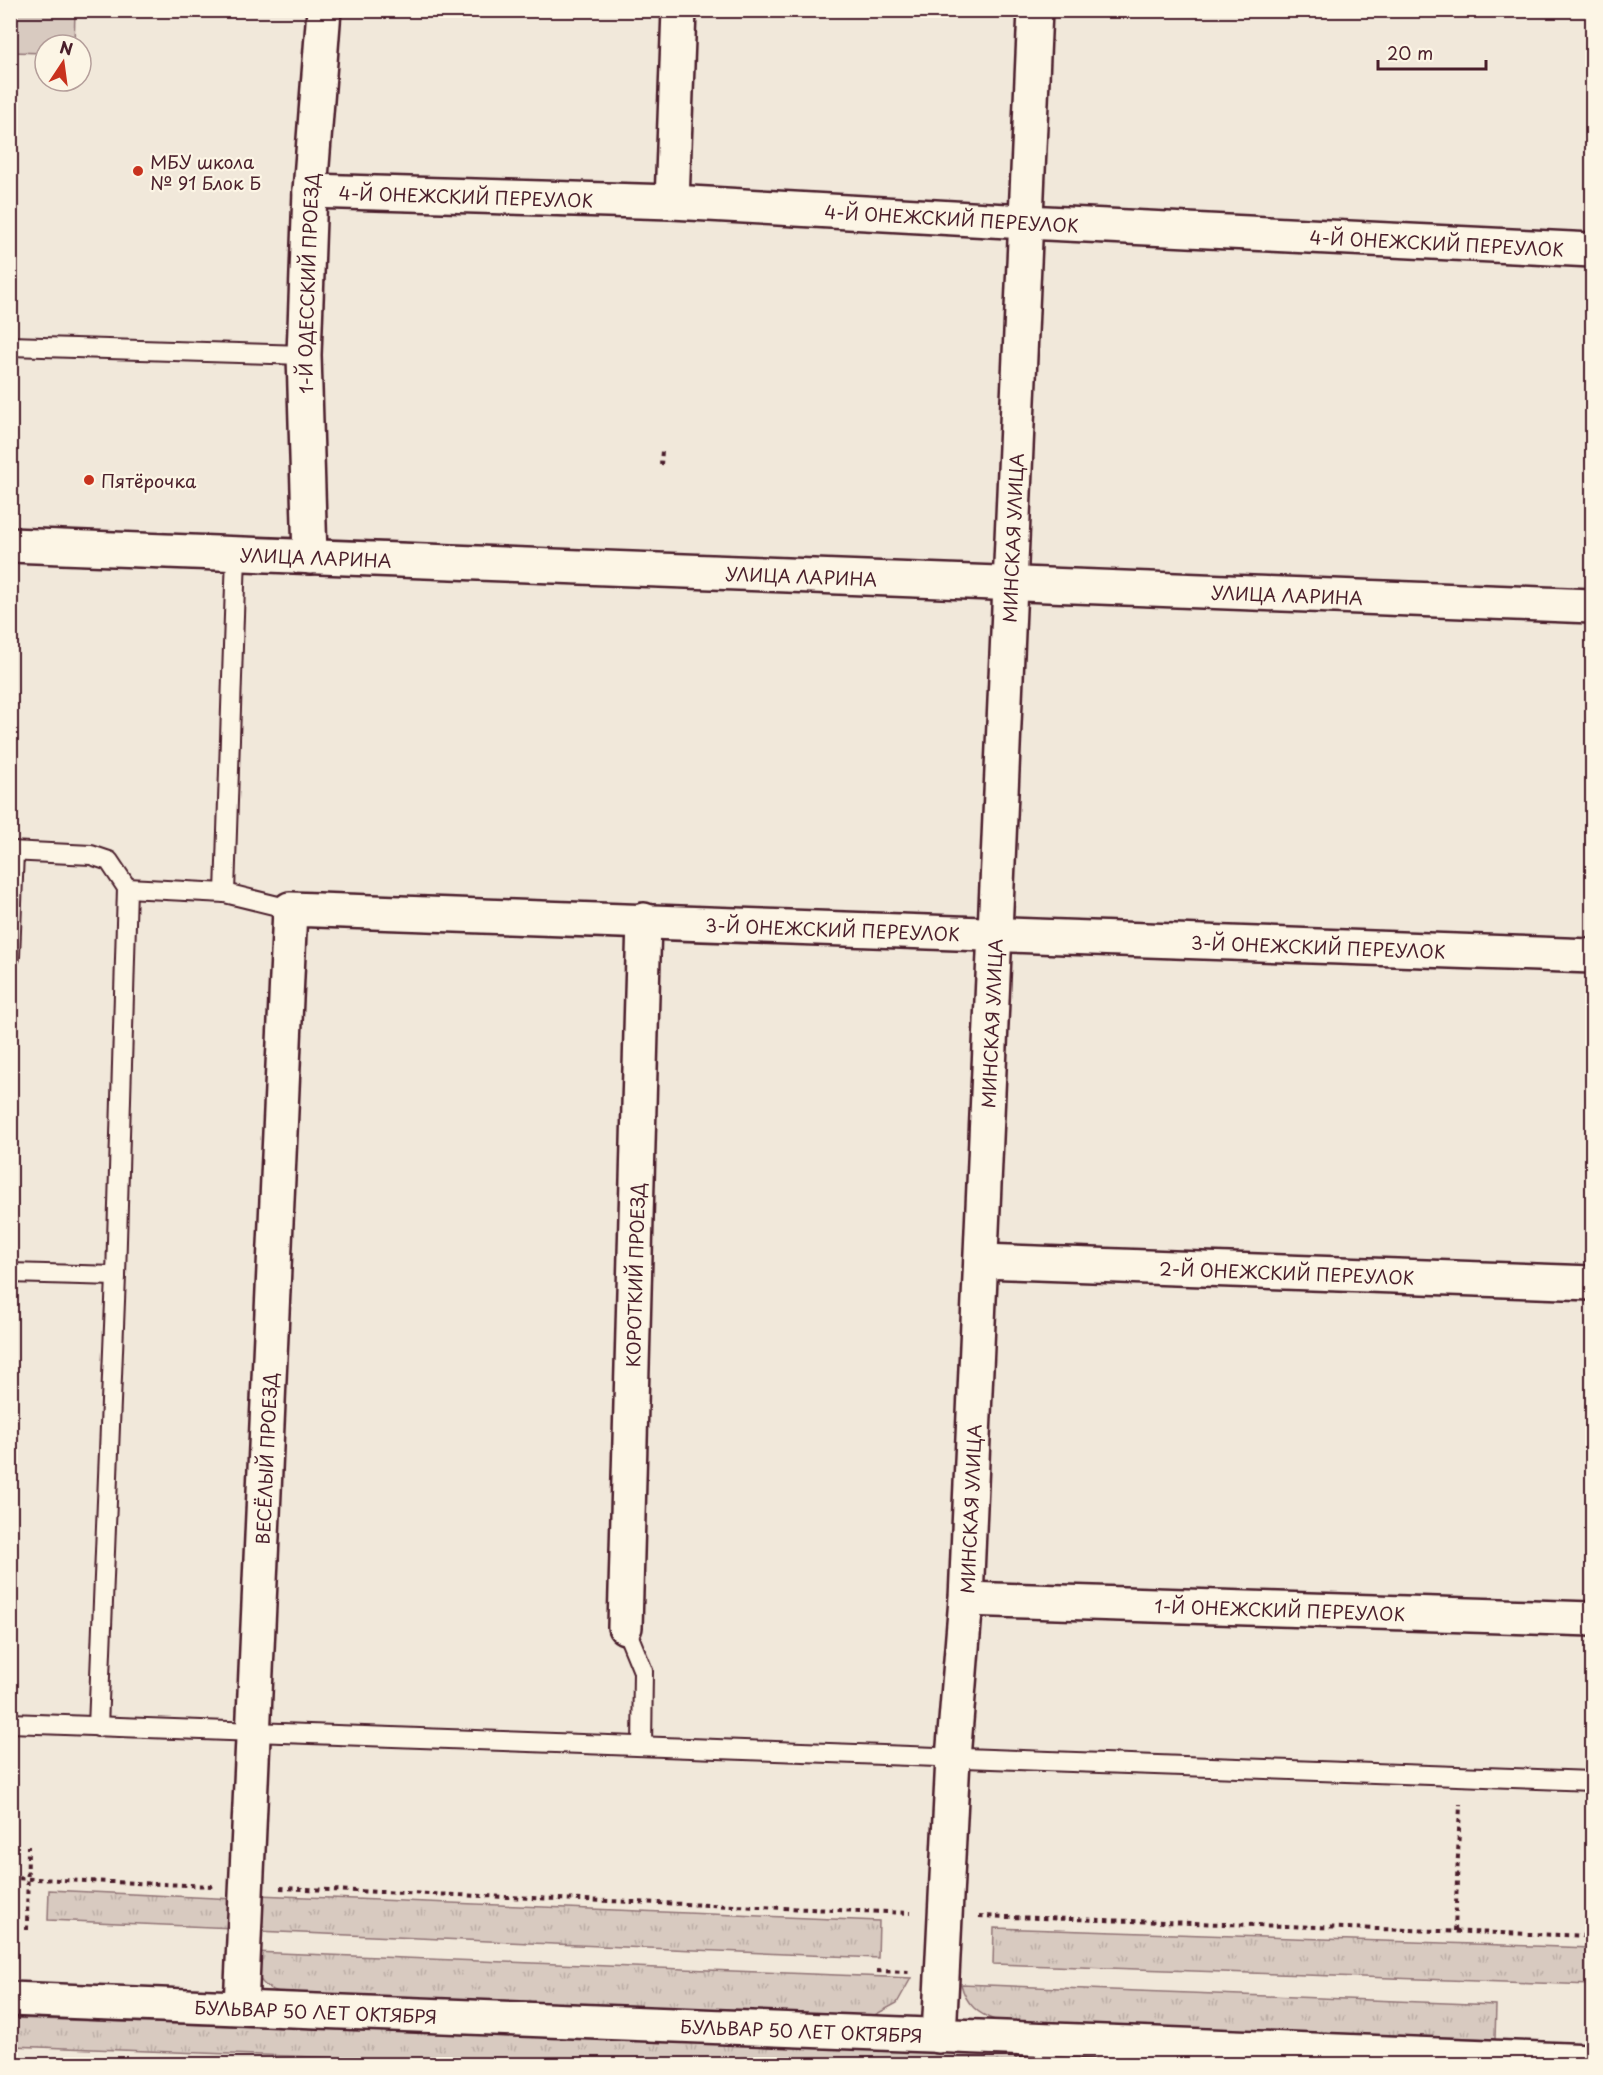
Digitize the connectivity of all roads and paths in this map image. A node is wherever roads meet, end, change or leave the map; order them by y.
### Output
1 (324, 10) edge
2 (679, 10) edge
3 (1035, 10) edge
4 (310, 191) junction
5 (672, 202) junction
6 (1026, 222) junction
7 (1593, 250) edge
8 (10, 346) edge
9 (304, 355) junction
10 (662, 450) dead end
11 (661, 465) dead end
12 (10, 545) edge
13 (236, 554) junction
14 (310, 556) junction
15 (1010, 584) junction
16 (1593, 606) edge
17 (12, 851) edge
18 (127, 888) junction
19 (225, 893) junction
20 (290, 909) junction
21 (644, 920) junction
22 (995, 934) junction
23 (1593, 956) edge
24 (10, 957) edge
25 (981, 1261) junction
26 (10, 1273) edge
27 (116, 1276) junction
28 (1593, 1283) edge
29 (966, 1599) junction
30 (1593, 1619) edge
31 (625, 1628) joint
32 (10, 1723) edge
33 (98, 1727) junction
34 (253, 1732) junction
35 (642, 1746) junction
36 (953, 1758) junction
37 (1461, 1776) junction
38 (1593, 1781) edge
39 (28, 1846) dead end
40 (10, 1878) edge
41 (28, 1879) junction
42 (246, 1887) junction
43 (946, 1915) junction
44 (27, 1930) dead end
45 (1455, 1932) junction
46 (1593, 1936) edge
47 (10, 1999) edge
48 (241, 2007) junction
49 (939, 2036) junction
50 (1046, 2052) edge
51 (1593, 2061) edge

1 - 4 street, 1-Й ОДЕССКИЙ ПРОЕЗД
2 - 5 street
3 - 6 street, МИНСКАЯ УЛИЦА
4 - 5 street, 4-Й ОНЕЖСКИЙ ПЕРЕУЛОК
4 - 9 street, 1-Й ОДЕССКИЙ ПРОЕЗД
5 - 6 street, 4-Й ОНЕЖСКИЙ ПЕРЕУЛОК
6 - 7 street, 4-Й ОНЕЖСКИЙ ПЕРЕУЛОК
6 - 15 street, МИНСКАЯ УЛИЦА
8 - 9 lane
9 - 14 street, 1-Й ОДЕССКИЙ ПРОЕЗД
10 - 11 path
12 - 13 street, УЛИЦА ЛАРИНА
13 - 14 street, УЛИЦА ЛАРИНА
13 - 19 lane
14 - 15 street, УЛИЦА ЛАРИНА
15 - 16 street, УЛИЦА ЛАРИНА
15 - 22 street, МИНСКАЯ УЛИЦА
17 - 18 lane
17 - 24 lane
18 - 19 lane
18 - 27 lane
19 - 20 lane
20 - 21 street, 3-Й ОНЕЖСКИЙ ПЕРЕУЛОК
20 - 34 street, ВЕСЁЛЫЙ ПРОЕЗД
21 - 22 street, 3-Й ОНЕЖСКИЙ ПЕРЕУЛОК
21 - 31 street, КОРОТКИЙ ПРОЕЗД
22 - 23 street, 3-Й ОНЕЖСКИЙ ПЕРЕУЛОК
22 - 25 street, МИНСКАЯ УЛИЦА
25 - 28 street, 2-Й ОНЕЖСКИЙ ПЕРЕУЛОК
25 - 29 street, МИНСКАЯ УЛИЦА
26 - 27 lane
27 - 33 lane
29 - 30 street, 1-Й ОНЕЖСКИЙ ПЕРЕУЛОК
29 - 36 street, МИНСКАЯ УЛИЦА
31 - 35 lane
32 - 33 lane
33 - 34 lane
34 - 35 lane
34 - 42 street, ВЕСЁЛЫЙ ПРОЕЗД
35 - 36 lane
36 - 37 lane
36 - 43 street, МИНСКАЯ УЛИЦА
37 - 38 lane
37 - 45 path
39 - 41 path
40 - 41 path
41 - 42 path
41 - 44 path
42 - 43 path
42 - 48 street, ВЕСЁЛЫЙ ПРОЕЗД
43 - 45 path
43 - 49 street, МИНСКАЯ УЛИЦА
45 - 46 path
47 - 48 street, БУЛЬВАР 50 ЛЕТ ОКТЯБРЯ
48 - 49 street, БУЛЬВАР 50 ЛЕТ ОКТЯБРЯ
49 - 50 street, БУЛЬВАР 50 ЛЕТ ОКТЯБРЯ
50 - 51 street, БУЛЬВАР 50 ЛЕТ ОКТЯБРЯ

